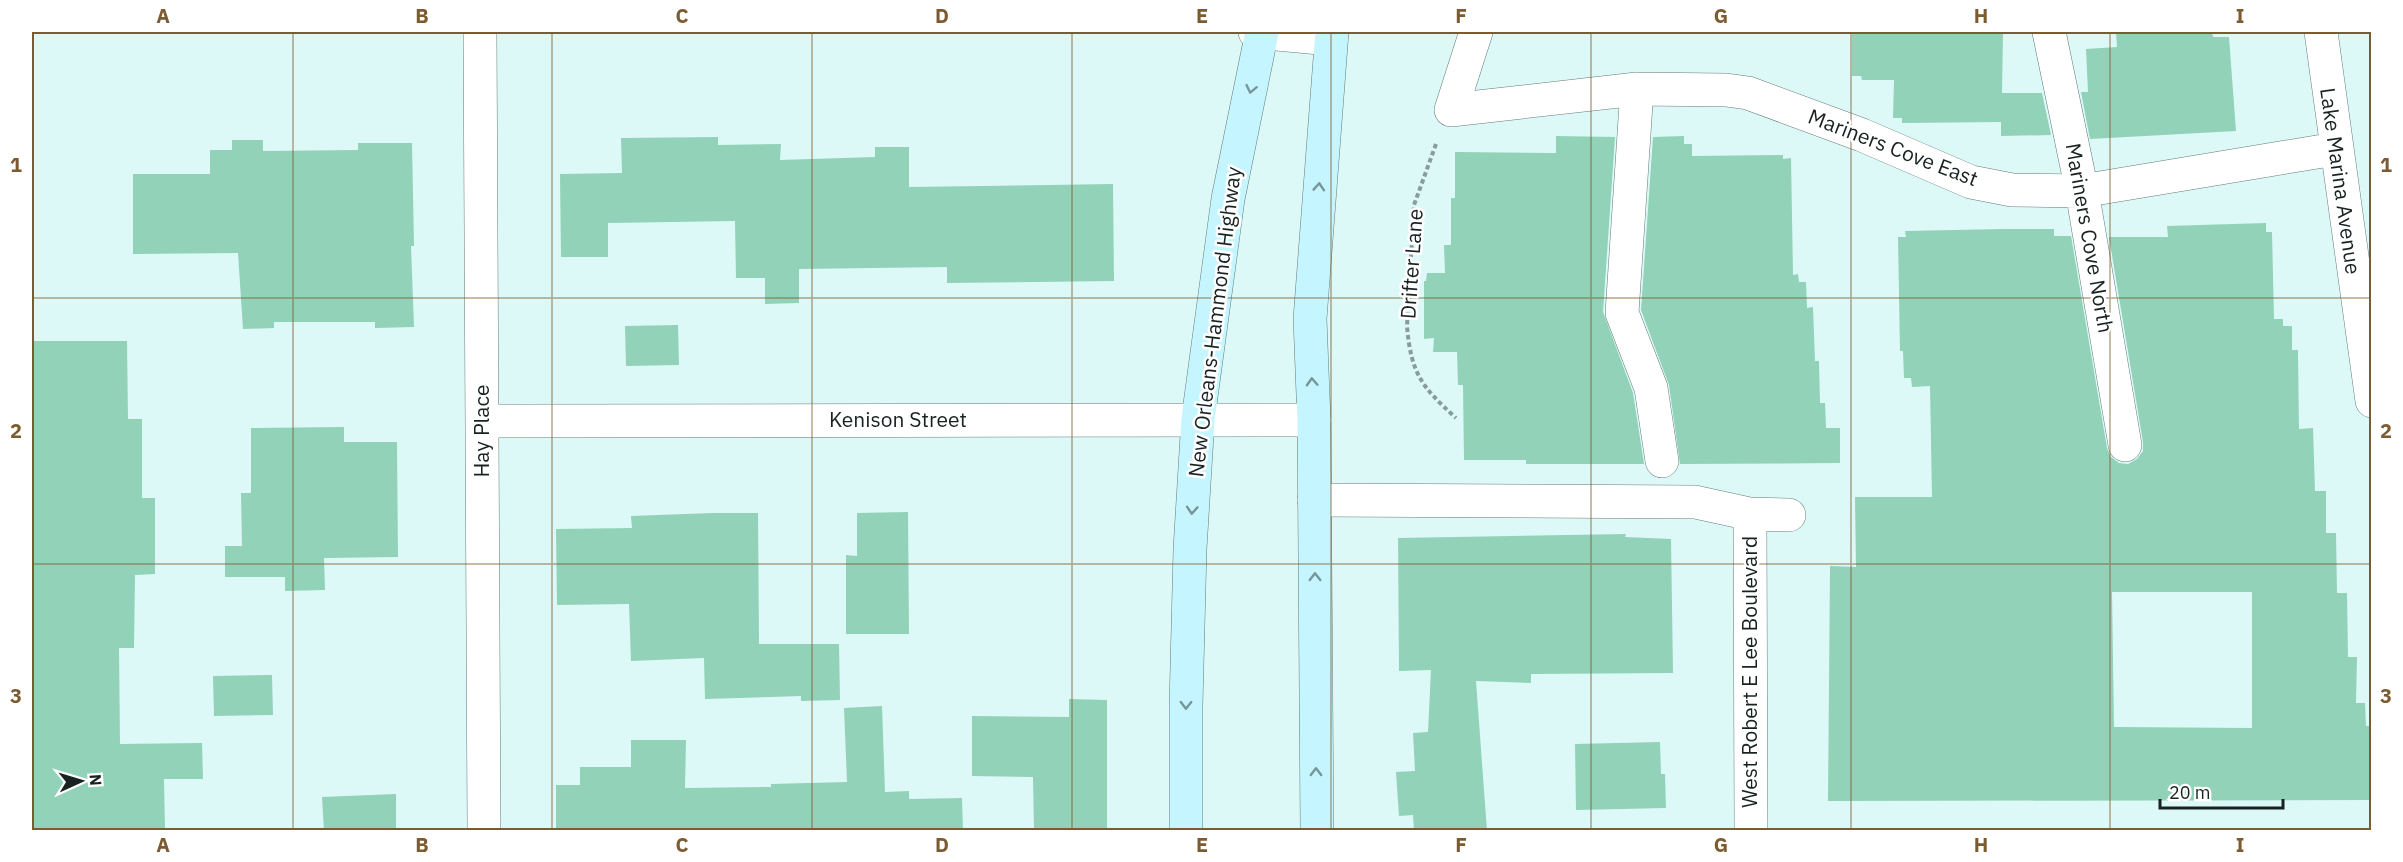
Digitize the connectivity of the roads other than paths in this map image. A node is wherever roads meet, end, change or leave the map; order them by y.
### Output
1 (480, 32) edge
2 (1255, 32) edge
3 (1262, 32) edge
4 (1476, 32) edge
5 (2049, 32) edge
6 (2321, 32) edge
7 (1331, 35) edge
8 (1637, 89) junction
9 (2336, 149) junction
10 (2082, 191) junction
11 (2372, 401) edge
12 (1198, 419) junction
13 (1314, 420) junction
14 (482, 421) junction
15 (2125, 445) dead end
16 (1662, 461) dead end
17 (1314, 500) junction
18 (1750, 514) junction
19 (1789, 515) dead end
20 (484, 831) edge
21 (1186, 831) edge
22 (1317, 831) edge
23 (1751, 831) edge

1 - 14 street, Hay Place
2 - 3 street
3 - 7 street
3 -> 12 main road, New Orleans-Hammond Highway
4 - 8 street, Mariners Cove East
5 - 10 street, Mariners Cove North
6 - 9 street, Lake Marina Avenue
13 -> 7 main road
8 - 10 street, Mariners Cove East
8 - 16 street
9 - 10 street, Mariners Cove East
9 - 11 street, Lake Marina Avenue
10 - 15 street, Mariners Cove North
12 - 13 street, Kenison Street
12 - 14 street, Kenison Street
12 -> 21 main road, New Orleans-Hammond Highway
13 - 17 main road
14 - 20 street, Hay Place
17 - 18 street
22 -> 17 main road
18 - 19 street
18 - 23 street, West Robert E Lee Boulevard

